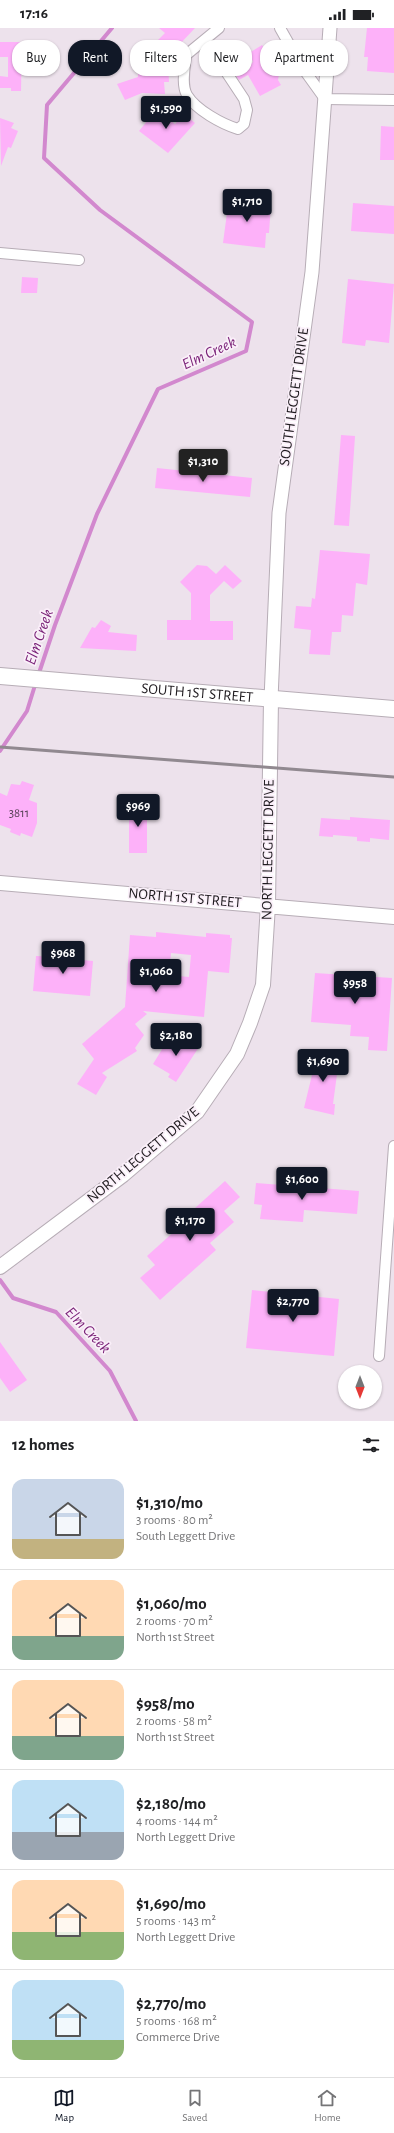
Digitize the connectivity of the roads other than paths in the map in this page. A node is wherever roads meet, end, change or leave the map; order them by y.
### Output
1 (219, 28) edge
2 (280, 28) edge
3 (330, 28) edge
4 (205, 40) junction
5 (325, 99) junction
6 (394, 100) edge
7 (0, 253) edge
8 (79, 260) dead end
9 (2, 676) edge
10 (271, 699) junction
11 (394, 709) edge
12 (269, 767) joint
13 (0, 883) edge
14 (268, 905) junction
15 (394, 917) edge
16 (394, 1146) edge
17 (0, 1267) edge
18 (379, 1356) dead end

1 - 4 street
2 - 5 street
3 - 5 street, SOUTH LEGGETT DRIVE
4 - 4 street
5 - 6 street
5 - 10 street, SOUTH LEGGETT DRIVE
7 - 8 street
9 - 10 main road, SOUTH 1ST STREET
10 - 11 main road, SOUTH 1ST STREET
10 - 12 main road, SOUTH LEGGETT DRIVE
12 - 14 main road, NORTH LEGGETT DRIVE
13 - 14 main road, NORTH 1ST STREET
14 - 15 main road, NORTH 1ST STREET
14 - 17 main road, NORTH LEGGETT DRIVE
16 - 18 street

